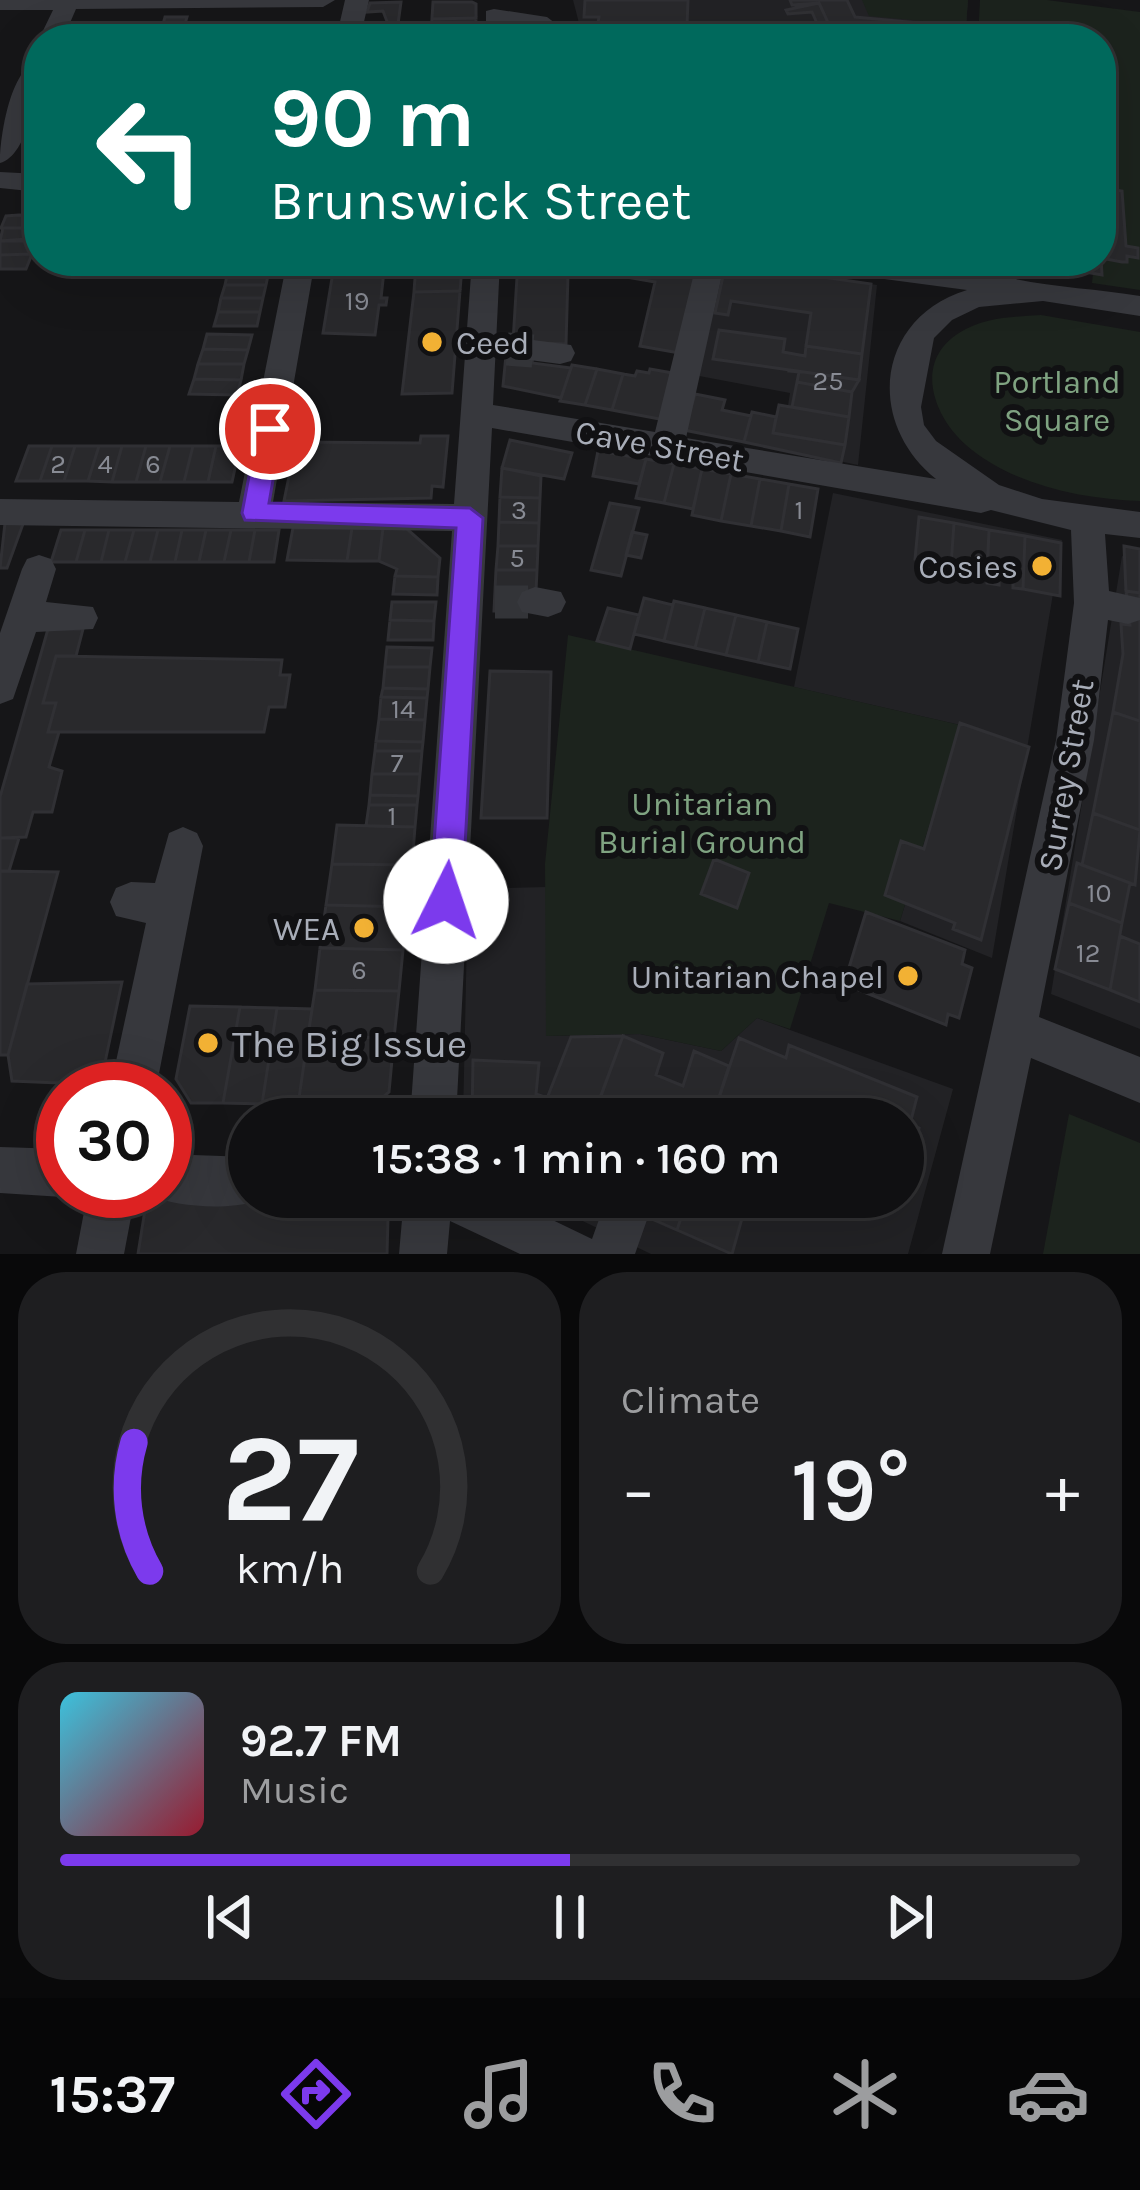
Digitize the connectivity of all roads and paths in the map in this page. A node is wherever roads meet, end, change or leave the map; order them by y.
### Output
1 (323, 0) edge
2 (68, 1) edge
3 (0, 2) edge
4 (536, 10) edge
5 (491, 18) edge
6 (24, 100) edge
7 (0, 154) edge
8 (298, 276) edge
9 (492, 276) edge
10 (708, 276) edge
11 (867, 276) edge
12 (934, 276) edge
13 (1025, 289) junction
14 (1140, 306) edge
15 (912, 344) junction
16 (904, 413) junction
17 (476, 414) junction
18 (668, 446) junction
19 (843, 479) junction
20 (1017, 506) junction
21 (0, 512) edge
22 (254, 513) junction
23 (470, 518) junction
24 (1087, 518) junction
25 (1140, 525) edge
26 (39, 569) dead end
27 (24, 617) junction
28 (80, 618) dead end
29 (0, 688) edge
30 (183, 846) dead end
31 (1016, 1029) junction
32 (136, 1062) edge
33 (1140, 1080) edge
34 (435, 1098) edge
35 (0, 1170) edge
36 (36, 1172) edge
37 (192, 1179) edge
38 (228, 1180) edge
39 (107, 1218) edge
40 (426, 1218) edge
41 (497, 1218) edge
42 (624, 1218) edge
43 (100, 1254) edge
44 (423, 1254) edge
45 (574, 1254) edge
46 (611, 1254) edge
47 (966, 1254) edge

1 - 2 street
2 - 3 street
4 - 5 street
6 - 7 street
8 - 22 street
9 - 17 street
10 - 18 street
11 - 15 street
12 - 13 street
13 - 14 street
13 - 15 street
15 - 16 street
16 - 19 street
16 - 20 street
17 - 18 street, Cave Street
17 - 23 street
18 - 19 street, Cave Street
19 - 20 street
20 - 24 street
21 - 22 street
22 - 23 street
23 - 34 street
24 - 25 street
24 - 31 street, Surrey Street
26 - 27 street
27 - 28 street
27 - 29 street
30 - 32 street
31 - 33 street
31 - 47 street, Surrey Street
35 - 36 street
37 - 38 street
39 - 43 street
40 - 44 street
41 - 45 street
42 - 46 street

